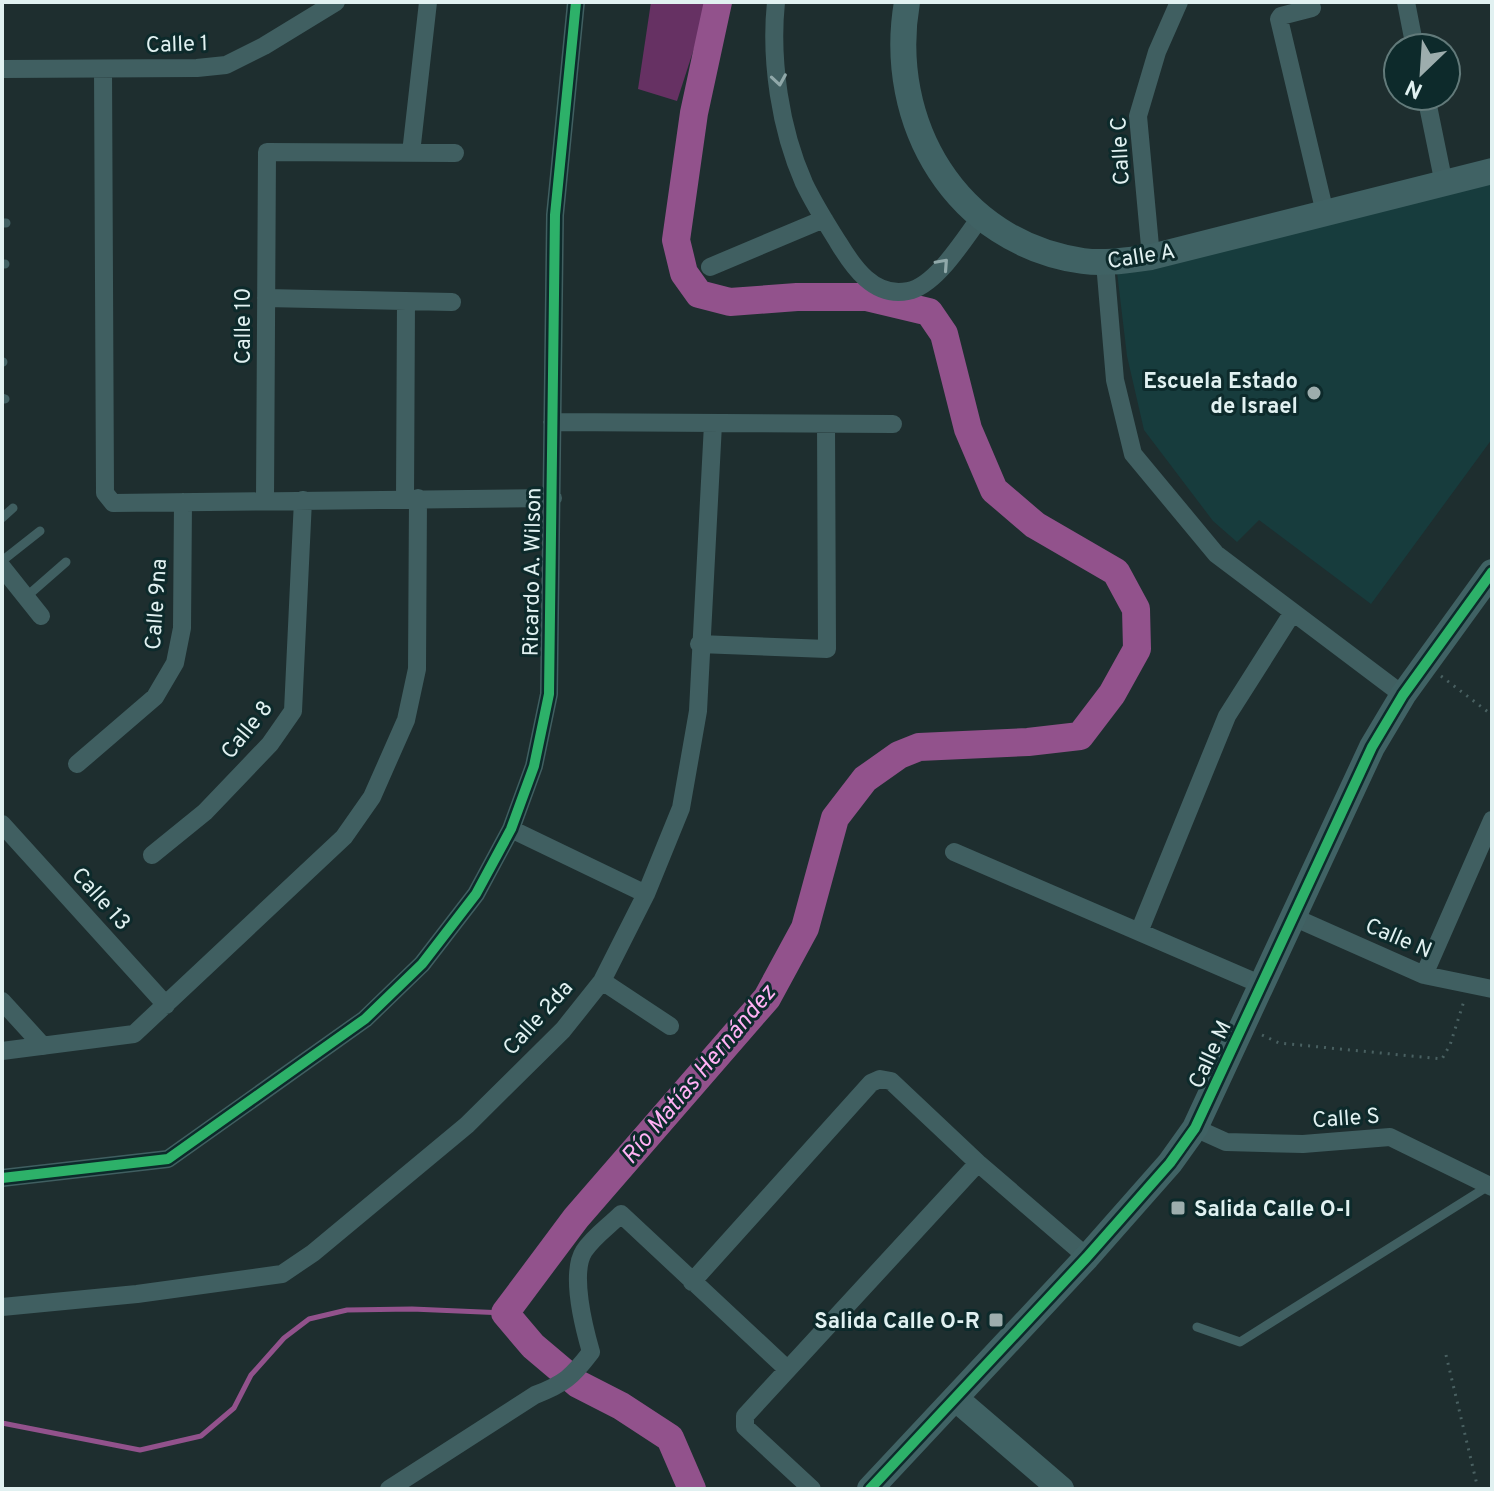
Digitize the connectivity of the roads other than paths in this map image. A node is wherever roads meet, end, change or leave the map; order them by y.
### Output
1 (336, 2) edge
2 (428, 2) edge
3 (576, 2) edge
4 (776, 2) edge
5 (907, 2) edge
6 (1179, 2) edge
7 (1406, 2) edge
8 (1312, 8) dead end
9 (1412, 32) edge
10 (2, 69) edge
11 (103, 69) junction
12 (1429, 112) edge
13 (411, 153) junction
14 (455, 153) dead end
15 (1492, 171) edge
16 (1444, 184) junction
17 (1325, 213) junction
18 (980, 218) junction
19 (824, 219) junction
20 (1151, 257) junction
21 (1105, 263) junction
22 (710, 267) dead end
23 (266, 298) junction
24 (406, 301) junction
25 (452, 302) dead end
26 (552, 422) junction
27 (713, 424) junction
28 (826, 424) junction
29 (893, 424) dead end
30 (412, 498) junction
31 (553, 498) junction
32 (265, 500) junction
33 (303, 500) junction
34 (183, 502) junction
35 (13, 508) dead end
36 (2, 518) edge
37 (40, 531) dead end
38 (66, 562) dead end
39 (2, 564) edge
40 (1492, 572) edge
41 (26, 597) junction
42 (1293, 612) junction
43 (41, 616) dead end
44 (699, 644) junction
45 (1403, 695) junction
46 (77, 764) dead end
47 (1492, 820) edge
48 (2, 824) edge
49 (511, 829) junction
50 (954, 852) dead end
51 (152, 855) dead end
52 (646, 894) junction
53 (1291, 916) junction
54 (1139, 932) junction
55 (1424, 975) junction
56 (602, 981) junction
57 (1262, 985) junction
58 (1492, 989) edge
59 (2, 1001) edge
60 (166, 1005) junction
61 (670, 1026) dead end
62 (43, 1046) junction
63 (2, 1051) edge
64 (1195, 1128) junction
65 (978, 1163) junction
66 (2, 1178) edge
67 (1491, 1186) edge
68 (1087, 1257) junction
69 (692, 1282) junction
70 (2, 1307) edge
71 (1197, 1327) dead end
72 (787, 1369) junction
73 (955, 1398) junction
74 (1055, 1487) edge
75 (389, 1489) edge
76 (812, 1489) edge
77 (870, 1489) edge

1 - 11 street, Calle 1
2 - 13 street
3 - 26 street, Ricardo A. Wilson
4 -> 19 street
5 - 18 street, Calle A
6 - 20 street, Calle C
7 - 9 street
8 - 17 street
10 - 11 street, Calle 1
11 - 34 street
12 - 16 street
13 - 14 street
13 - 23 street, Calle 10
15 - 16 street, Calle A
16 - 17 street, Calle A
17 - 20 street, Calle A
19 -> 18 street
18 - 21 street, Calle A
19 - 22 street
20 - 21 street, Calle A
21 - 42 street
23 - 24 street
23 - 32 street, Calle 10
24 - 25 street
24 - 30 street
26 - 27 street
26 - 31 street, Ricardo A. Wilson
27 - 28 street
27 - 44 street, Calle 2da
28 - 29 street
28 - 44 street
30 - 31 street
30 - 33 street
30 - 60 street
31 - 49 street, Ricardo A. Wilson
32 - 33 street
32 - 34 street
33 - 51 street, Calle 8
34 - 46 street, Calle 9na
35 - 36 lane
37 - 39 lane
38 - 41 lane
39 - 41 street
40 - 45 street, Calle M
41 - 43 street
42 - 45 street
42 - 54 street
44 - 52 street, Calle 2da
45 - 53 street, Calle M
47 - 55 street
48 - 60 street, Calle 13
49 - 52 street
49 - 66 street, Ricardo A. Wilson
50 - 54 street
52 - 56 street, Calle 2da
53 - 55 street, Calle N
53 - 57 street, Calle M
54 - 57 street
55 - 58 street, Calle N
56 - 61 street
56 - 70 street, Calle 2da
57 - 64 street, Calle M
59 - 62 street
60 - 62 street
62 - 63 street
64 - 67 street, Calle S
64 - 68 street, Calle M
65 - 68 street
65 - 69 street
65 - 72 street
67 - 71 lane
68 - 73 street, Calle M
69 - 72 street
69 - 75 street
72 - 76 street
73 - 74 street
73 - 77 street, Calle M

